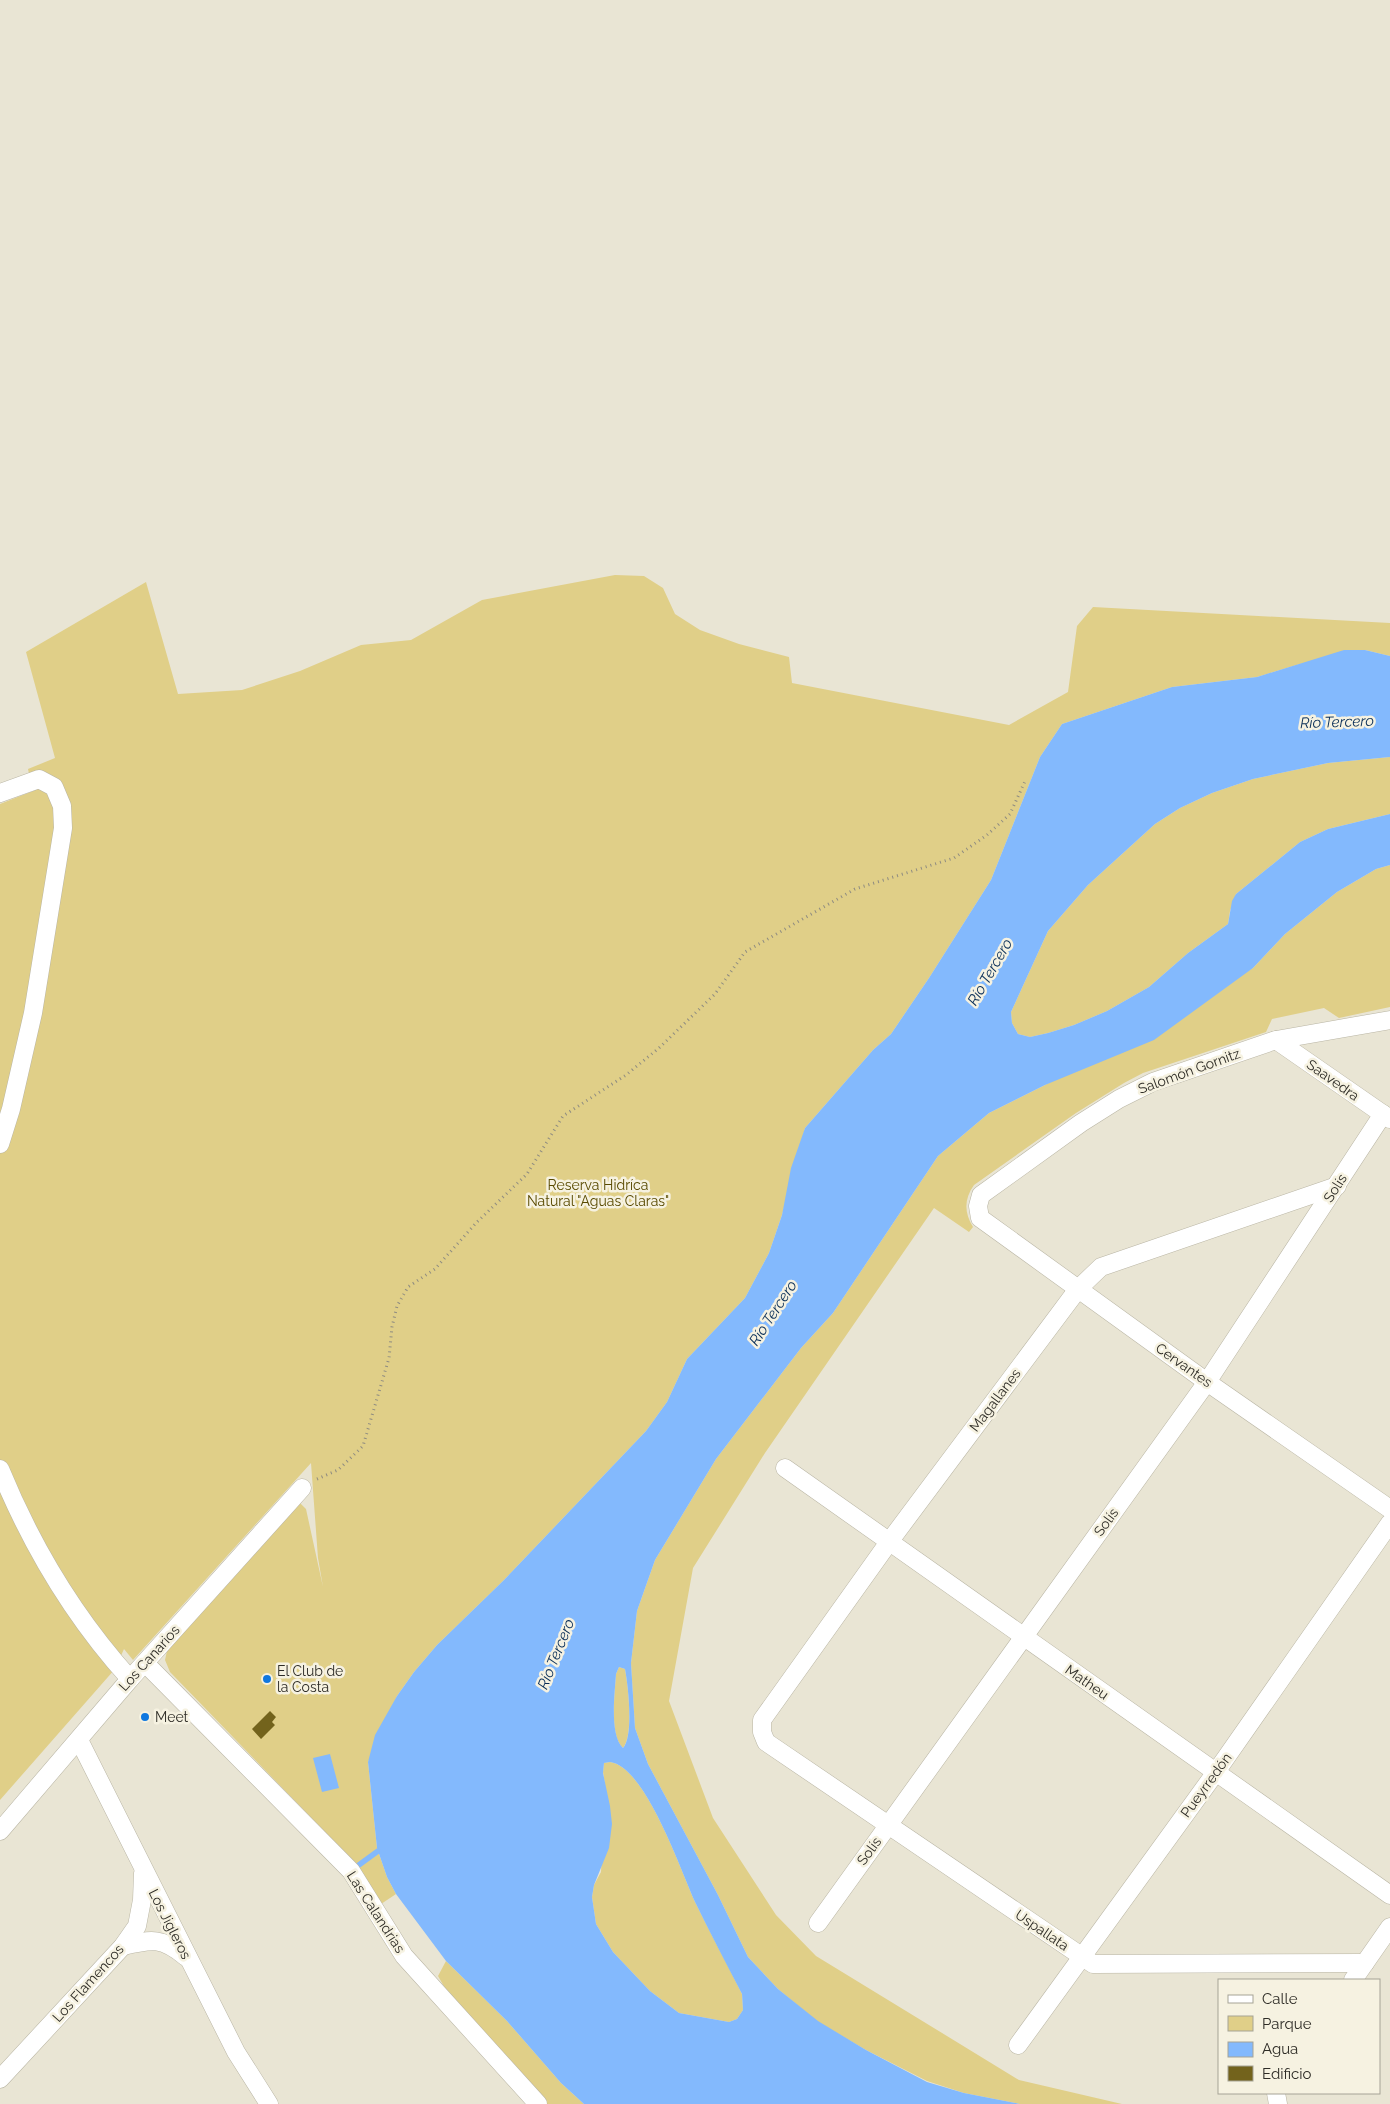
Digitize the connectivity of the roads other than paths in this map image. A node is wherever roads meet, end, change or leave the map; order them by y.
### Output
1 (0, 793) edge
2 (1390, 1020) edge
3 (1276, 1040) junction
4 (1387, 1117) edge
5 (0, 1144) edge
6 (1337, 1186) junction
7 (980, 1218) joint
8 (1078, 1289) junction
9 (1207, 1382) junction
10 (785, 1468) dead end
11 (0, 1469) edge
12 (302, 1488) road end
13 (1390, 1508) edge
14 (1390, 1523) edge
15 (889, 1542) junction
16 (1023, 1636) junction
17 (145, 1662) junction
18 (130, 1679) junction
19 (79, 1740) junction
20 (766, 1742) joint
21 (1216, 1772) junction
22 (888, 1825) junction
23 (0, 1831) edge
24 (143, 1870) junction
25 (1390, 1895) edge
26 (818, 1923) dead end
27 (1390, 1927) edge
28 (123, 1946) junction
29 (1082, 1957) junction
30 (188, 1959) junction
31 (1365, 1963) junction
32 (1354, 1979) edge
33 (1018, 2045) dead end
34 (0, 2079) edge
35 (269, 2104) edge
36 (538, 2104) edge

1 - 5 street
2 - 3 street, Salomón Gornitz
3 - 4 street, Saavedra
3 - 7 street, Salomón Gornitz
4 - 6 street, Solís
6 - 8 street, Magallanes
6 - 9 street, Solís
7 - 8 street, Cervantes
8 - 9 street, Cervantes
8 - 15 street, Magallanes
9 - 13 street, Cervantes
9 - 16 street, Solís
10 - 15 street, Matheu
11 - 18 street
12 - 17 street, Los Canarios
14 - 21 street, Pueyrredón
15 - 16 street, Matheu
15 - 20 street, Magallanes
16 - 21 street, Matheu
16 - 22 street, Solís
17 - 18 street, Los Canarios
17 - 36 street, Las Calandrias
18 - 19 street, Los Canarios
19 - 23 street, Los Canarios
19 - 24 street, Los Jigleros
20 - 22 street, Uspallata
21 - 25 street, Matheu
21 - 29 street, Pueyrredón
22 - 26 street, Solís
22 - 29 street, Uspallata
24 - 28 street, Los Flamencos
24 - 30 street, Los Jigleros
27 - 31 street
28 - 30 street
28 - 34 street, Los Flamencos
29 - 31 street, Uspallata
29 - 33 street, Pueyrredón
30 - 35 street, Los Jigleros
31 - 32 street

